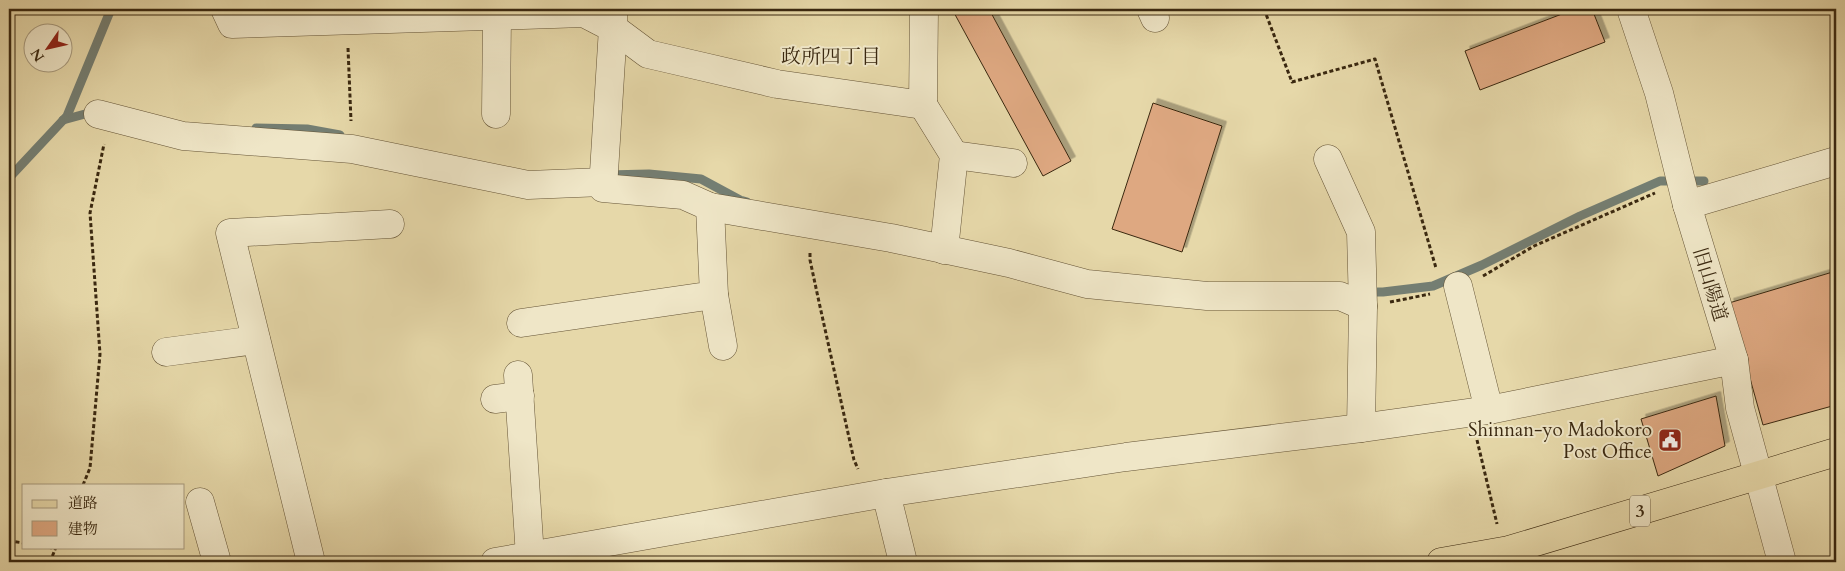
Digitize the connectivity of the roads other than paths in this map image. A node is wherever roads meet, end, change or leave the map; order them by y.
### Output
1 (225, 9) edge
2 (924, 9) edge
3 (1631, 9) edge
4 (497, 15) junction
5 (613, 18) edge
6 (923, 105) junction
7 (496, 114) dead end
8 (103, 116) road end
9 (954, 155) junction
10 (1328, 158) dead end
11 (1836, 161) edge
12 (1013, 163) dead end
13 (603, 182) junction
14 (1684, 193) junction
15 (710, 207) junction
16 (390, 224) dead end
17 (944, 250) junction
18 (1451, 289) road end
19 (714, 295) junction
20 (1363, 306) junction
21 (520, 324) dead end
22 (256, 340) junction
23 (723, 346) dead end
24 (166, 352) dead end
25 (1734, 360) junction
26 (511, 390) dead end
27 (1480, 411) junction
28 (1361, 428) junction
29 (1836, 452) edge
30 (1759, 474) junction
31 (878, 495) junction
32 (200, 502) dead end
33 (530, 556) junction
34 (217, 562) edge
35 (311, 562) edge
36 (495, 562) edge
37 (903, 562) edge
38 (1441, 562) edge
39 (1782, 562) edge

1 - 4 street
2 - 6 street
3 - 14 street, 旧山陽道
4 - 5 street
4 - 7 street
5 - 6 street
5 - 13 street
6 - 9 street
8 - 13 street
9 - 12 street
9 - 17 street
10 - 20 street
11 - 14 street
13 - 15 street
14 - 25 street, 旧山陽道
15 - 17 street
15 - 19 street
16 - 22 street
17 - 20 street
18 - 27 street
19 - 21 street
19 - 23 street
20 - 28 street
22 - 24 street
22 - 35 street
25 - 27 street
25 - 30 street, 旧山陽道
26 - 33 street
27 - 28 street
28 - 31 street
29 - 30 main road, 3
30 - 38 main road, 3
30 - 39 street, 旧山陽道
31 - 33 street
31 - 37 street
32 - 34 street
33 - 36 street

